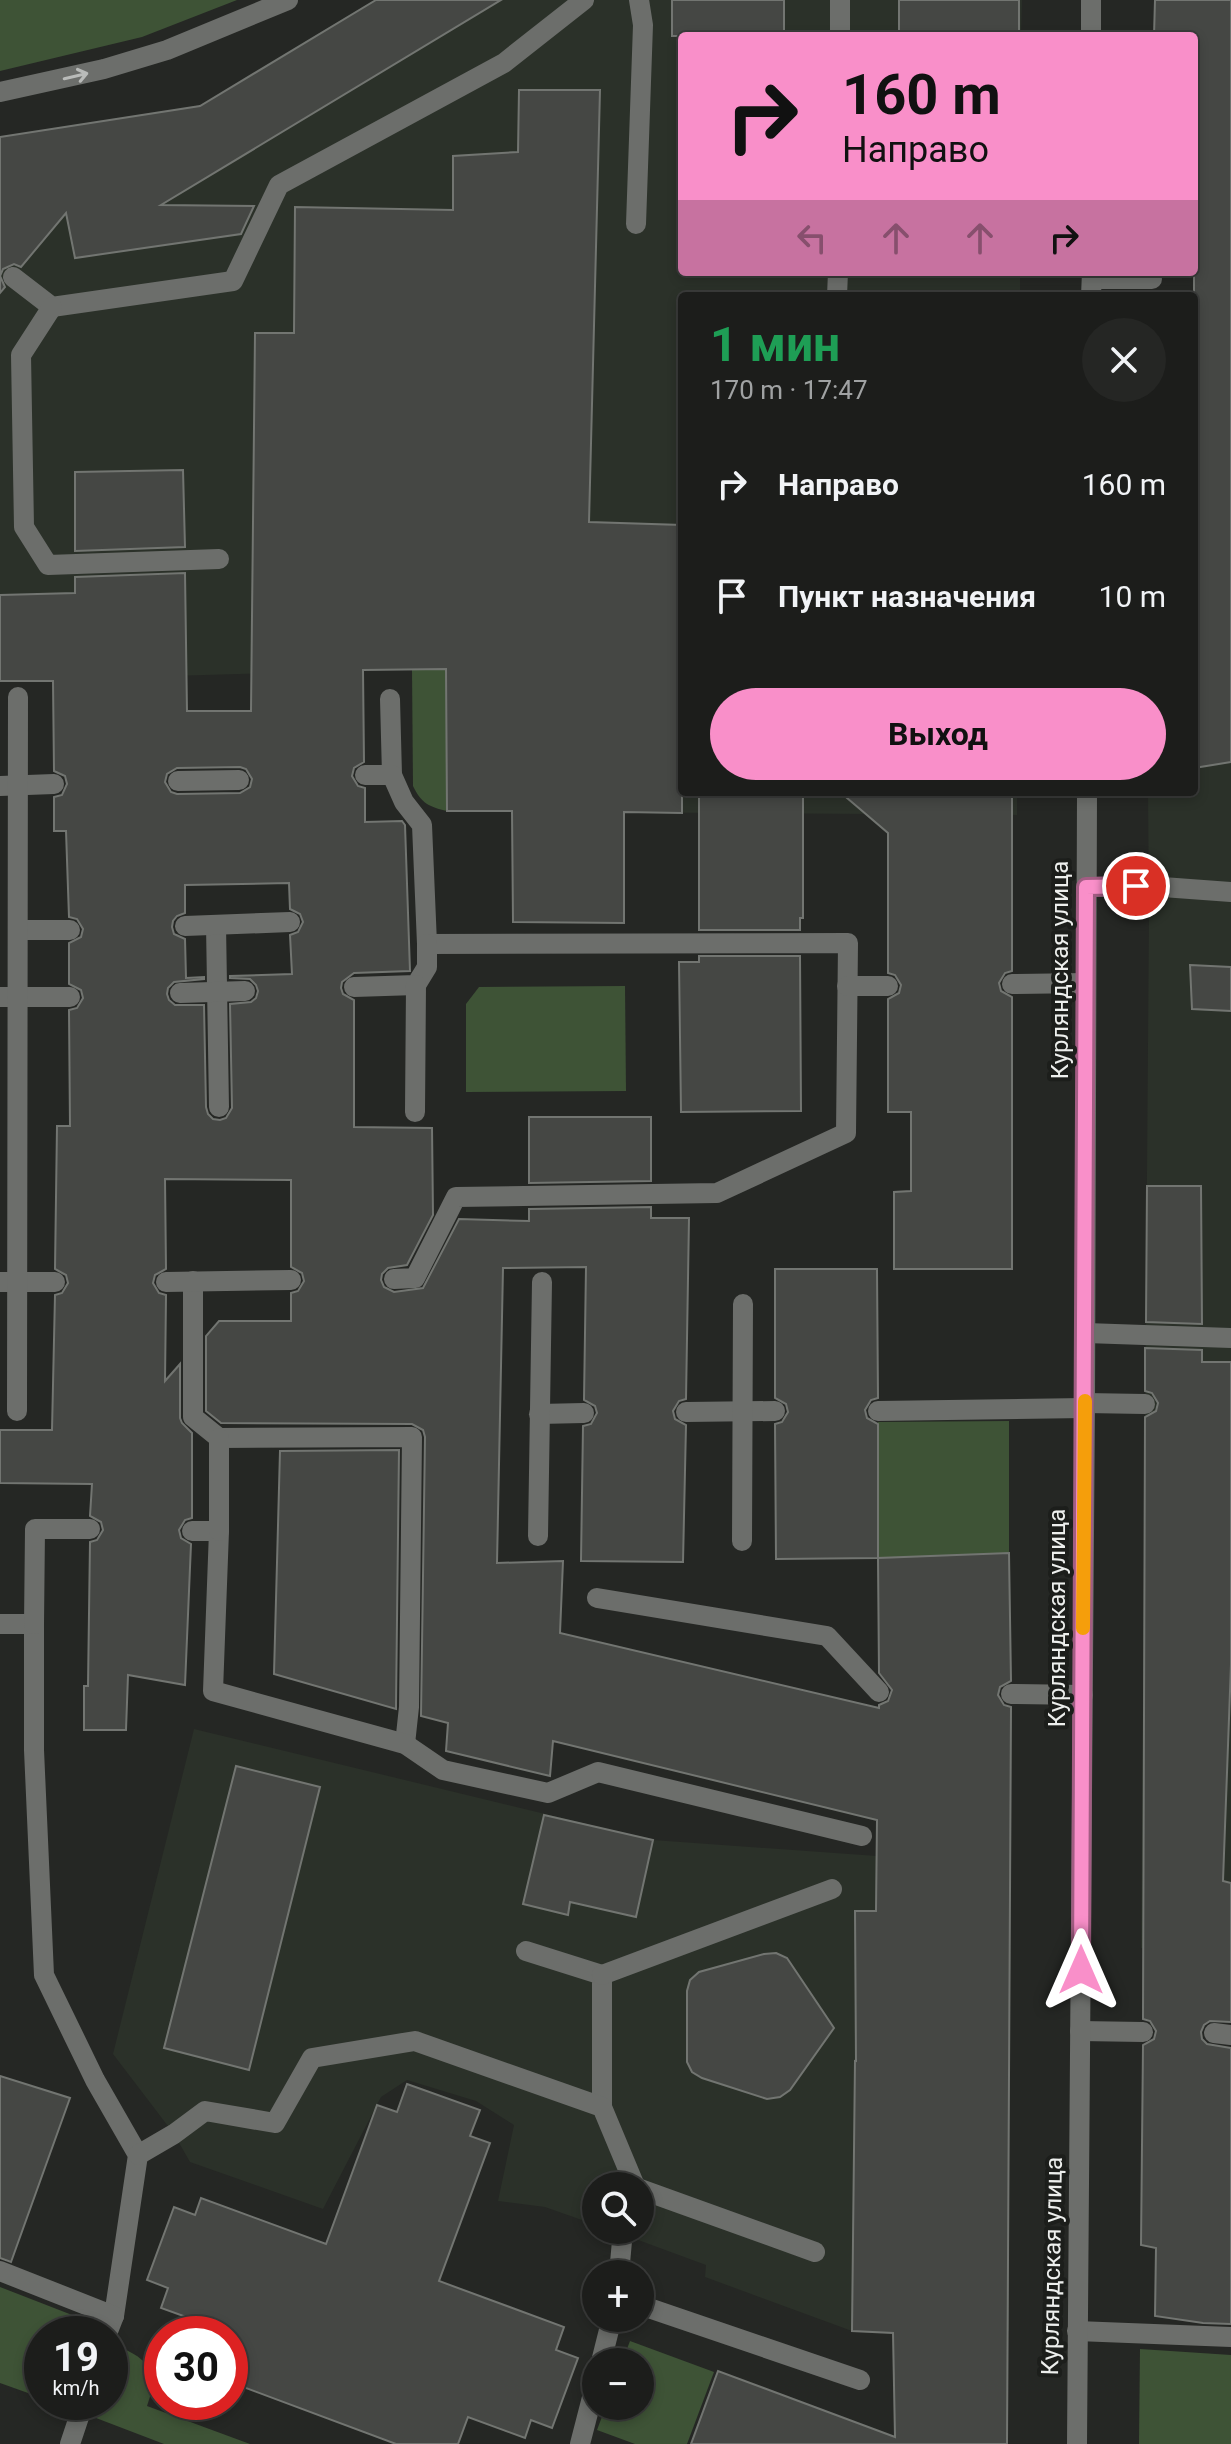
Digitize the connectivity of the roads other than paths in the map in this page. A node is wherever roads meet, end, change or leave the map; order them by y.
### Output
1 (288, 0) edge
2 (584, 0) edge
3 (639, 0) edge
4 (840, 0) edge
5 (1091, 0) edge
6 (840, 32) edge
7 (1091, 32) edge
8 (0, 92) edge
9 (636, 224) dead end
10 (13, 277) dead end
11 (1152, 279) dead end
12 (1092, 282) edge
13 (52, 307) junction
14 (219, 559) dead end
15 (18, 697) dead end
16 (390, 699) dead end
17 (365, 775) dead end
18 (392, 775) junction
19 (239, 780) dead end
20 (178, 781) dead end
21 (54, 784) dead end
22 (9, 786) edge
23 (1087, 796) edge
24 (9, 854) edge
25 (1086, 887) junction
26 (1231, 892) edge
27 (290, 922) dead end
28 (216, 925) junction
29 (185, 926) dead end
30 (18, 930) junction
31 (70, 930) dead end
32 (427, 944) junction
33 (1086, 983) junction
34 (1012, 984) dead end
35 (416, 985) junction
36 (847, 986) junction
37 (888, 986) dead end
38 (354, 987) dead end
39 (245, 991) dead end
40 (218, 992) junction
41 (180, 993) dead end
42 (9, 997) edge
43 (70, 997) dead end
44 (219, 1107) dead end
45 (415, 1112) dead end
46 (394, 1279) dead end
47 (291, 1280) dead end
48 (193, 1281) junction
49 (9, 1282) edge
50 (55, 1282) dead end
51 (166, 1282) dead end
52 (542, 1282) dead end
53 (743, 1304) dead end
54 (1086, 1333) junction
55 (1231, 1338) edge
56 (1145, 1404) dead end
57 (1085, 1406) junction
58 (17, 1411) dead end
59 (775, 1411) dead end
60 (878, 1411) dead end
61 (686, 1412) dead end
62 (743, 1412) junction
63 (584, 1413) dead end
64 (539, 1414) junction
65 (219, 1438) junction
66 (90, 1529) dead end
67 (192, 1531) dead end
68 (219, 1531) junction
69 (538, 1536) dead end
70 (742, 1541) dead end
71 (597, 1598) dead end
72 (0, 1624) edge
73 (34, 1624) junction
74 (879, 1692) dead end
75 (1011, 1694) dead end
76 (1083, 1695) junction
77 (405, 1744) junction
78 (862, 1836) dead end
79 (832, 1889) dead end
80 (526, 1951) dead end
81 (602, 1975) junction
82 (1080, 2031) junction
83 (1143, 2032) dead end
84 (602, 2107) junction
85 (138, 2155) junction
86 (631, 2172) edge
87 (654, 2194) edge
88 (815, 2252) dead end
89 (0, 2271) edge
90 (654, 2310) edge
91 (92, 2316) edge
92 (111, 2316) edge
93 (1077, 2331) junction
94 (1231, 2337) edge
95 (860, 2380) dead end
96 (78, 2420) edge
97 (586, 2420) edge
98 (70, 2444) edge
99 (580, 2444) edge
100 (1077, 2444) edge

8 -> 1 street
2 - 13 street
3 - 9 street
4 - 6 street
5 - 7 street
10 - 13 street
11 - 12 street
13 - 14 street
15 - 22 street
16 - 18 street
17 - 18 street
18 - 32 street
19 - 20 street
21 - 22 street
22 - 24 street
23 - 25 street, Курляндская улица
24 - 30 street
25 - 26 street
25 - 33 street, Курляндская улица
27 - 28 street
28 - 29 street
28 - 40 street
30 - 31 street
30 - 42 street
32 - 35 street
32 - 36 street
33 - 34 street
33 - 54 street, Курляндская улица
35 - 38 street
35 - 45 street
36 - 37 street
36 - 46 street
39 - 40 street
40 - 41 street
40 - 44 street
42 - 43 street
42 - 49 street
47 - 48 street
48 - 51 street
48 - 65 street
49 - 50 street
49 - 58 street
52 - 64 street
53 - 62 street
54 - 55 street
54 - 57 street, Курляндская улица
56 - 57 street
57 - 60 street
57 - 76 street, Курляндская улица
59 - 62 street
61 - 62 street
62 - 70 street
63 - 64 street
64 - 69 street
65 - 68 street
65 - 77 street
66 - 73 street
67 - 68 street
68 - 77 street
71 - 74 street
72 - 73 street
73 - 85 street
75 - 76 street
76 - 82 street, Курляндская улица
77 - 78 street
79 - 81 street
80 - 81 street
81 - 84 street
82 - 83 street
82 - 93 street, Курляндская улица
84 - 85 street
84 - 86 street
85 - 92 street
87 - 88 street
89 - 91 street
90 - 95 street
93 - 94 street
93 - 100 street, Курляндская улица
96 - 98 street
97 - 99 street

